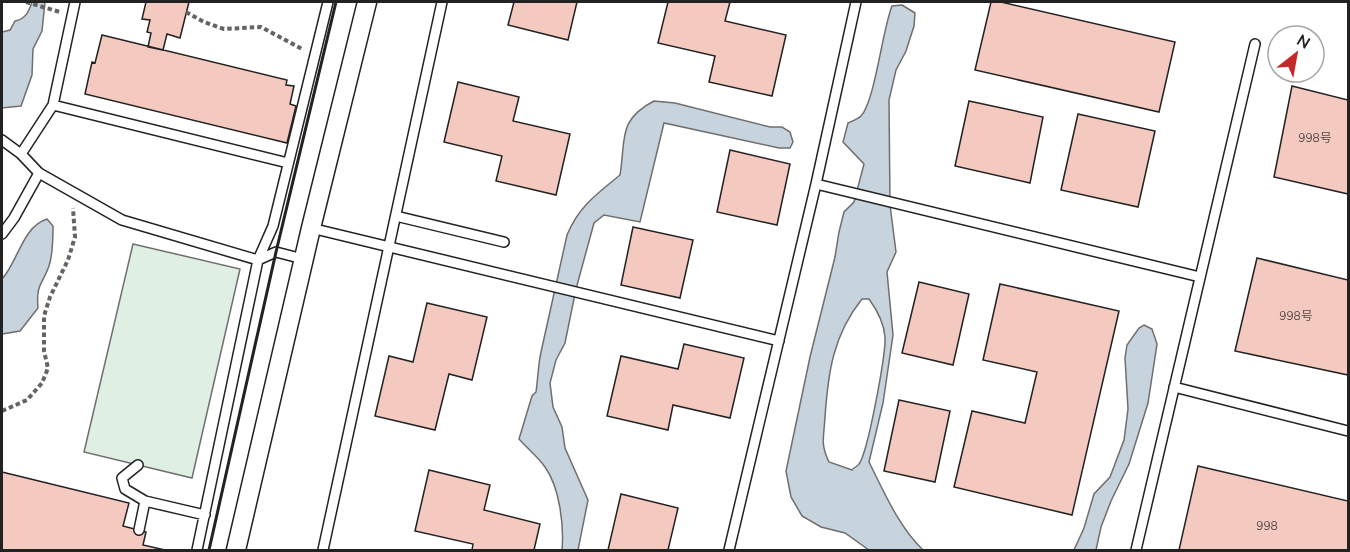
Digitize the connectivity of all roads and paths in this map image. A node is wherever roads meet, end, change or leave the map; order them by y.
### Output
1 (26, 2) edge
2 (75, 2) edge
3 (328, 2) edge
4 (367, 2) edge
5 (442, 2) edge
6 (856, 2) edge
7 (53, 10) dead end
8 (186, 12) dead end
9 (1255, 44) dead end
10 (316, 54) junction
11 (53, 105) junction
12 (2, 140) edge
13 (21, 154) junction
14 (288, 163) junction
15 (39, 173) junction
16 (816, 184) junction
17 (65, 189) junction
18 (396, 216) junction
19 (311, 228) junction
20 (2, 234) edge
21 (504, 242) dead end
22 (389, 246) junction
23 (303, 259) junction
24 (258, 260) junction
25 (1200, 277) junction
26 (779, 341) junction
27 (1174, 387) junction
28 (2, 411) edge
29 (1348, 431) edge
30 (138, 465) dead end
31 (145, 501) junction
32 (205, 515) junction
33 (139, 530) dead end
34 (197, 550) edge
35 (236, 550) edge
36 (323, 550) edge
37 (729, 550) edge
38 (1136, 550) edge

1 - 7 path
2 - 11 lane
3 - 10 lane
4 - 19 street
5 - 18 lane
6 - 16 lane
8 - 10 path
9 - 25 lane
10 - 14 lane
11 - 13 lane
11 - 14 lane
12 - 13 lane
13 - 15 lane
14 - 24 lane
15 - 17 lane
15 - 20 lane
16 - 25 lane
16 - 26 lane
17 - 24 lane
17 - 28 path
18 - 21 lane
18 - 22 lane
19 - 22 lane
19 - 23 street
22 - 26 lane
22 - 36 lane
23 - 24 lane
23 - 35 street
24 - 32 lane
25 - 27 lane
26 - 37 lane
27 - 29 lane
27 - 38 lane
30 - 31 lane
31 - 32 lane
31 - 33 lane
32 - 34 lane

